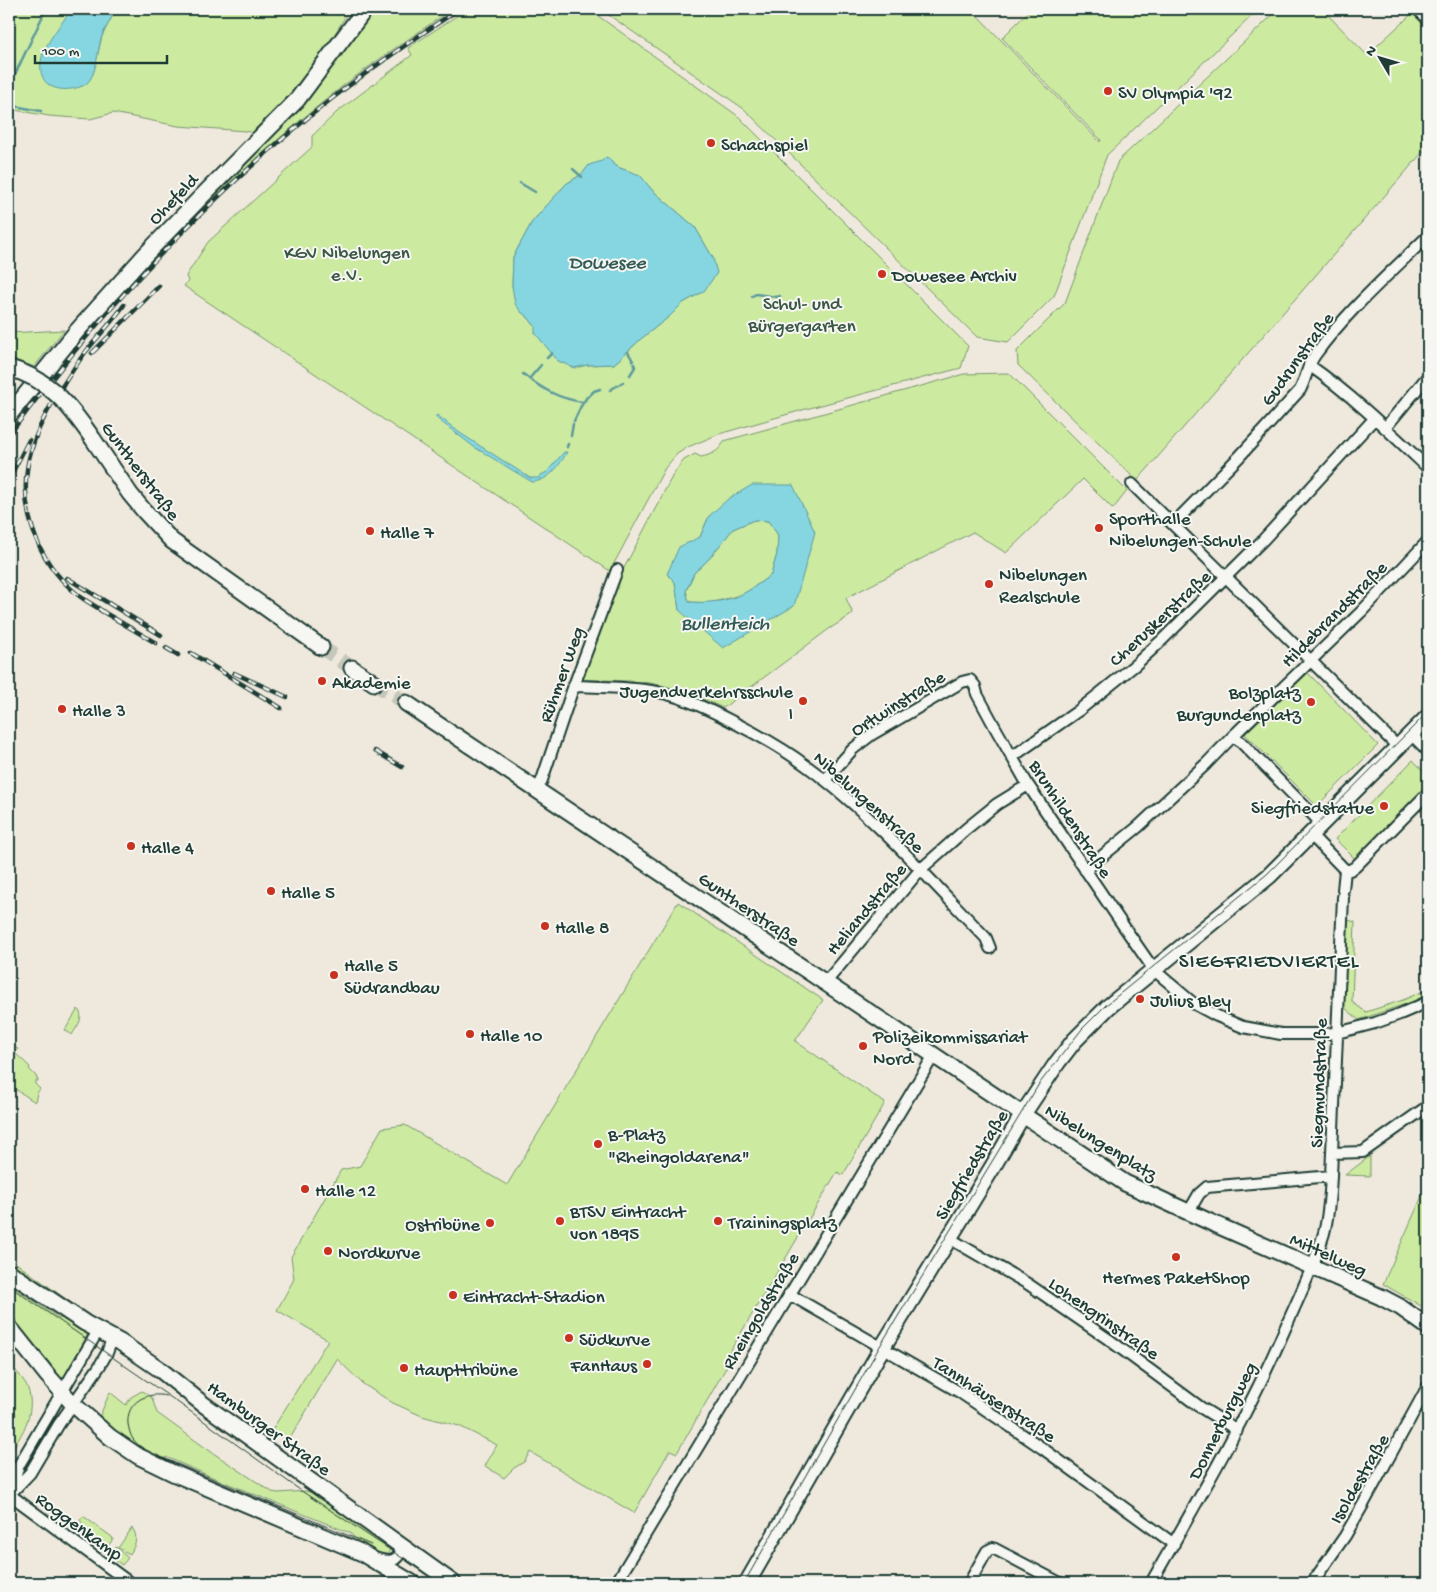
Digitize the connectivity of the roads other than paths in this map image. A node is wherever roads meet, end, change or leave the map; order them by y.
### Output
1 (365, 9) edge
2 (1422, 9) edge
3 (1428, 16) edge
4 (1428, 236) edge
5 (1309, 365) junction
6 (9, 368) edge
7 (1428, 376) edge
8 (9, 415) edge
9 (1374, 419) junction
10 (1386, 428) junction
11 (1428, 468) edge
12 (1132, 484) dead end
13 (1173, 524) junction
14 (1428, 541) edge
15 (617, 570) dead end
16 (1226, 577) junction
17 (321, 646) tunnel mouth
18 (1310, 661) junction
19 (352, 668) tunnel mouth
20 (970, 680) joint
21 (374, 683) tunnel mouth
22 (573, 688) junction
23 (406, 703) tunnel mouth
24 (1428, 716) edge
25 (1411, 734) junction
26 (1234, 735) junction
27 (1398, 747) junction
28 (1428, 751) edge
29 (1012, 756) junction
30 (825, 780) junction
31 (1028, 785) junction
32 (537, 790) junction
33 (1428, 793) edge
34 (1322, 824) junction
35 (1311, 835) junction
36 (920, 870) junction
37 (1085, 870) junction
38 (1345, 870) junction
39 (990, 948) dead end
40 (1154, 970) junction
41 (826, 982) junction
42 (1428, 1002) edge
43 (1336, 1033) junction
44 (934, 1055) junction
45 (1428, 1106) edge
46 (1023, 1114) junction
47 (1332, 1153) junction
48 (1332, 1176) junction
49 (1188, 1213) junction
50 (1210, 1222) joint
51 (949, 1238) junction
52 (1311, 1267) junction
53 (9, 1272) edge
54 (789, 1294) junction
55 (9, 1327) edge
56 (1428, 1327) edge
57 (98, 1331) junction
58 (112, 1338) junction
59 (882, 1348) junction
60 (1428, 1386) edge
61 (62, 1392) junction
62 (73, 1404) junction
63 (1237, 1430) junction
64 (9, 1494) edge
65 (1174, 1544) junction
66 (404, 1548) junction
67 (370, 1557) junction
68 (130, 1583) edge
69 (412, 1583) edge
70 (454, 1583) edge
71 (616, 1583) edge
72 (747, 1583) edge
73 (969, 1583) edge
74 (1060, 1583) edge
75 (1151, 1583) edge
76 (1312, 1583) edge

1 - 8 street, Ohefeld
2 - 3 street
4 - 5 street, Gudrunstraße
5 - 9 street
5 - 13 street, Gudrunstraße
6 - 17 street, Guntherstraße, bridge
7 - 10 street
9 - 10 street
9 - 16 street, Cheruskerstraße
10 - 11 street
12 - 13 street
13 - 16 street
14 - 18 street, Hildebrandstraße
15 - 22 street, Rühmer Weg
16 - 18 street
16 - 29 street, Cheruskerstraße
18 - 26 street, Hildebrandstraße
18 - 27 street
19 - 21 street
20 - 29 street, Brunhildenstraße
20 - 30 street, Ortwinstraße
22 - 30 street, Nibelungenstraße
22 - 32 street, Rühmer Weg
23 - 32 street, Guntherstraße
24 - 25 street, Siegfriedstraße
25 - 27 street, Siegfriedstraße
25 - 28 street
26 - 34 street
26 - 37 street, Hildebrandstraße
27 - 34 street, Siegfriedstraße
29 - 31 street, Brunhildenstraße
30 - 36 street, Nibelungenstraße
31 - 36 street, Heliandstraße
31 - 37 street, Brunhildenstraße
32 - 41 street, Guntherstraße
33 - 38 street
34 - 35 street, Siegfriedstraße
35 - 38 street
35 - 40 street, Siegfriedstraße
36 - 39 street, Nibelungenstraße
36 - 41 street, Heliandstraße
37 - 40 street, Brunhildenstraße
38 - 43 street, Siegmundstraße
40 - 43 street, Brunhildenstraße
40 - 46 street, Siegfriedstraße
41 - 44 street, Guntherstraße
42 - 43 street, Brunhildenstraße
43 - 47 street, Siegmundstraße
44 - 46 street, Guntherstraße
44 - 54 street, Rheingoldstraße
45 - 47 street
46 - 49 street, Nibelungenplatz
46 - 51 street, Siegfriedstraße
47 - 48 street, Siegmundstraße
48 - 49 street
48 - 52 street, Siegmundstraße
49 - 50 street, Nibelungenplatz
50 - 52 street, Mittelweg
51 - 59 street, Siegfriedstraße
51 - 63 street, Lohengrinstraße
52 - 56 street, Mittelweg
52 - 63 street, Donnerburgweg
53 - 57 street, Hamburger Straße
54 - 59 street, Tannhäuserstraße
54 - 71 street, Rheingoldstraße
55 - 61 street
57 - 58 street, Hamburger Straße
57 - 61 street
58 - 62 street
58 - 66 street, Hamburger Straße
59 - 65 street, Tannhäuserstraße
59 - 72 street, Siegfriedstraße
60 - 76 street, Isoldestraße
61 - 62 street
61 - 64 street
62 - 64 street
62 - 67 street
63 - 65 street, Donnerburgweg
64 - 68 street, Roggenkamp
65 - 75 street, Donnerburgweg
66 - 67 street
66 - 70 street, Hamburger Straße
67 - 69 street
73 - 74 street

